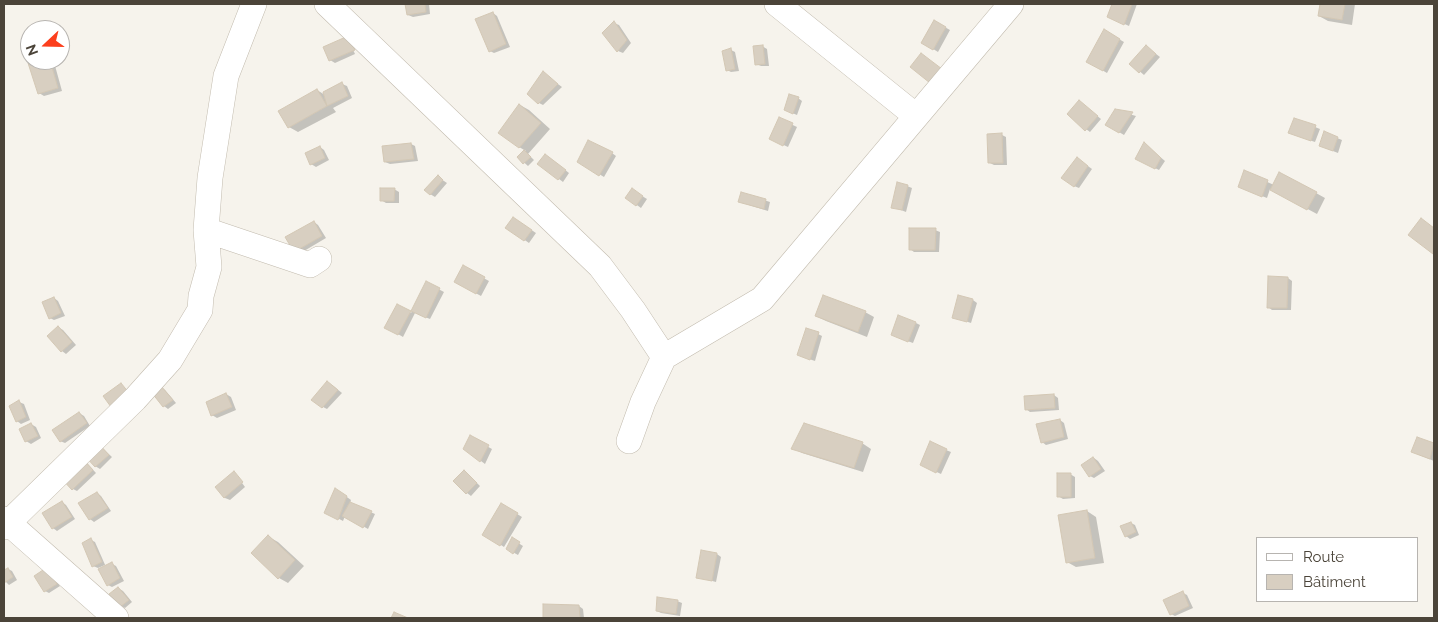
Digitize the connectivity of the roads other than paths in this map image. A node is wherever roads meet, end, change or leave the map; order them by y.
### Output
1 (254, 4) edge
2 (327, 4) edge
3 (777, 4) edge
4 (1011, 4) edge
5 (916, 116) junction
6 (206, 230) junction
7 (320, 259) dead end
8 (664, 357) junction
9 (629, 441) dead end
10 (5, 523) edge
11 (116, 618) edge

1 - 6 street
2 - 8 street
3 - 5 street
4 - 5 street
5 - 8 street
6 - 7 street
6 - 10 street
8 - 9 street
10 - 11 street

